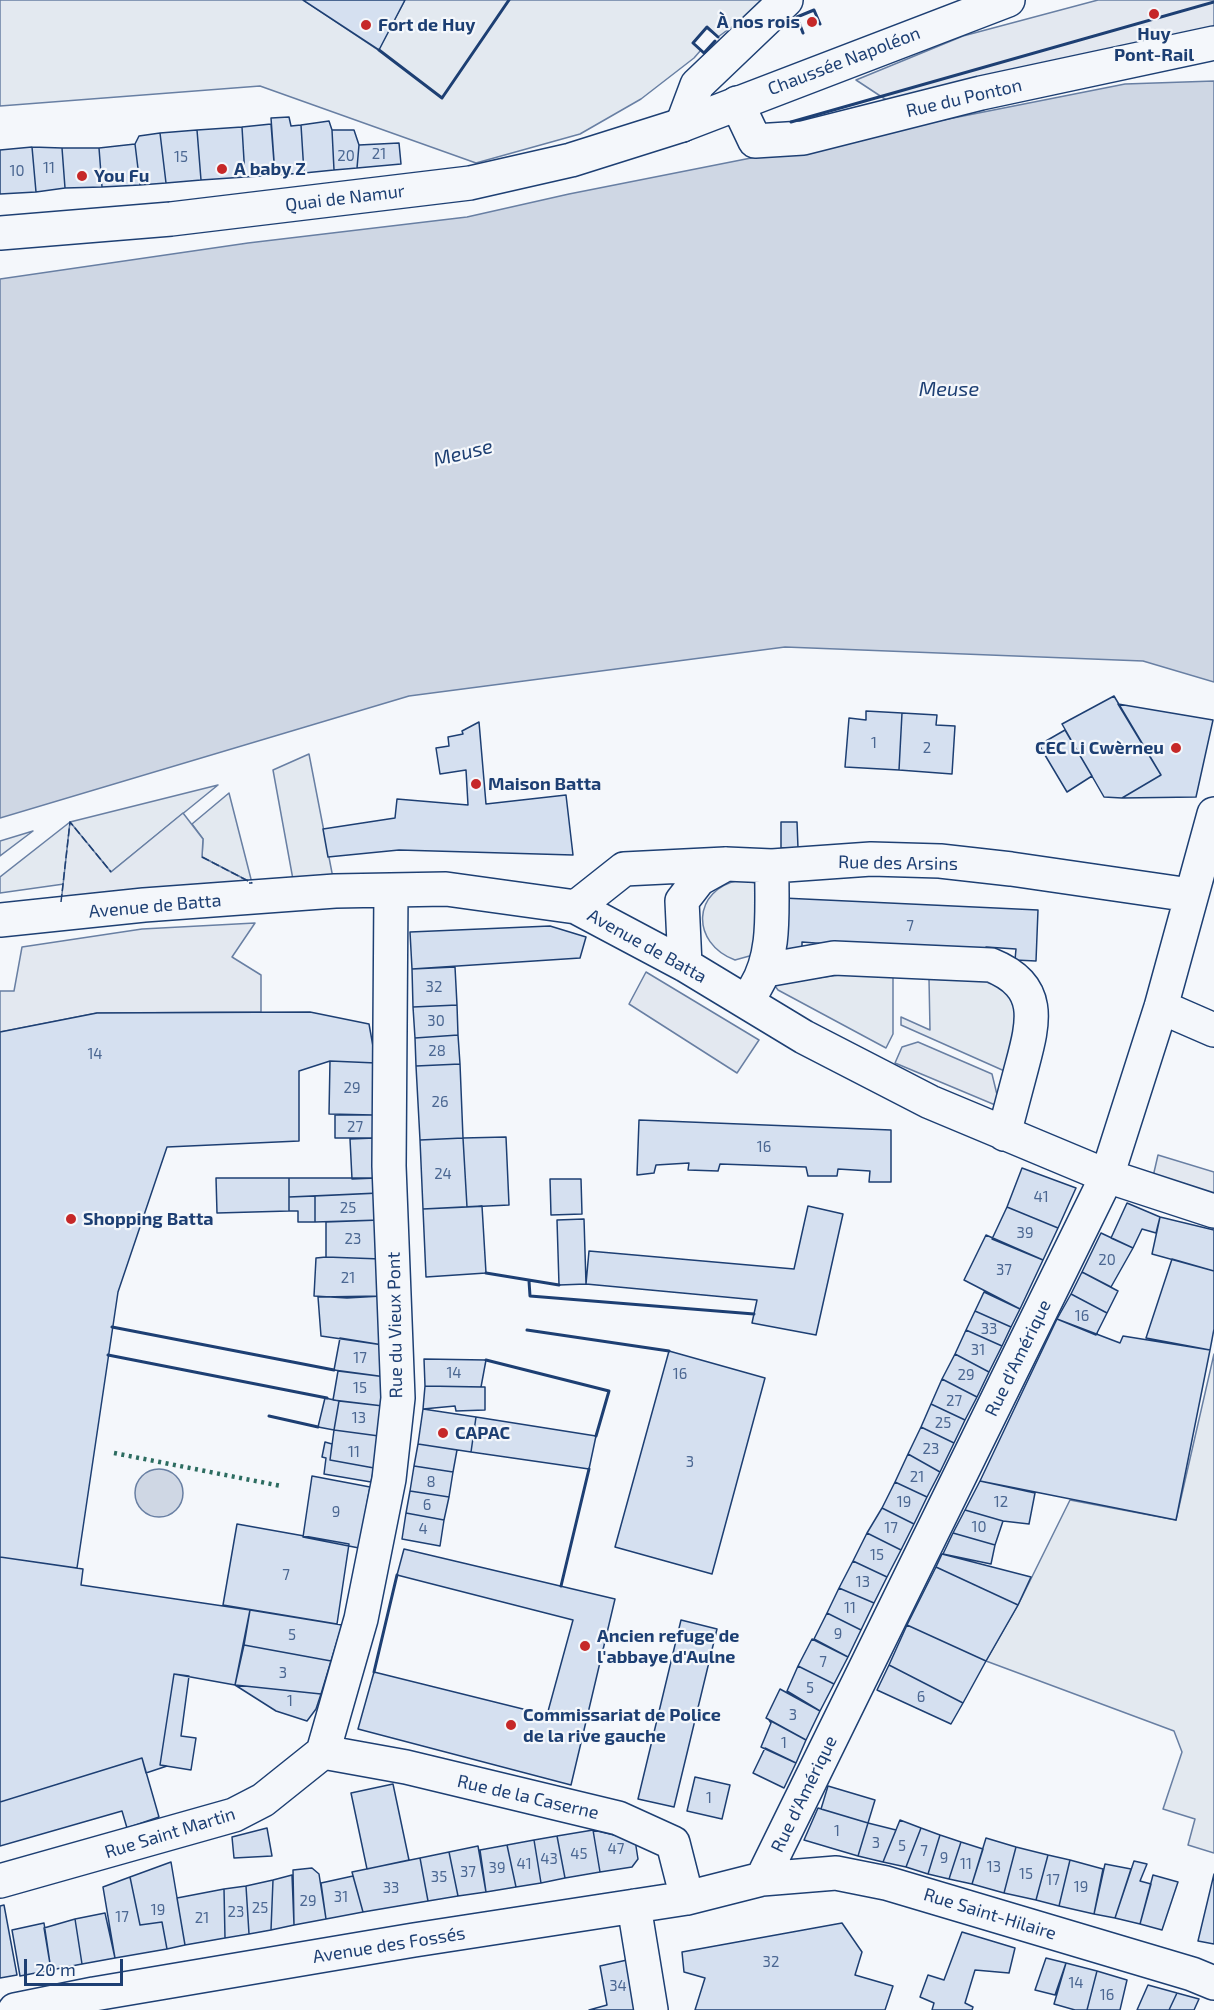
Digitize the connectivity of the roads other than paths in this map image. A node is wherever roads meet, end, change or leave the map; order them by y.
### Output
1 (786, 0) edge
2 (1008, 0) edge
3 (1214, 43) edge
4 (737, 103) junction
5 (682, 125) junction
6 (0, 233) edge
7 (1214, 813) edge
8 (726, 864) junction
9 (772, 866) junction
10 (391, 890) junction
11 (1190, 895) junction
12 (576, 907) junction
13 (0, 920) edge
14 (685, 965) junction
15 (766, 970) junction
16 (746, 1002) junction
17 (1161, 1007) junction
18 (1214, 1030) edge
19 (1004, 1134) junction
20 (1107, 1176) junction
21 (1214, 1211) edge
22 (323, 1752) junction
23 (762, 1879) junction
24 (0, 1881) edge
25 (687, 1898) junction
26 (634, 1906) junction
27 (1214, 1983) edge
28 (95, 2002) edge
29 (15, 2010) edge
30 (651, 2010) edge

1 - 5 street
2 - 4 street, Chaussée Napoléon
3 - 4 street, Rue du Ponton
4 - 5 street, Chaussée Napoléon
5 - 6 street, Quai de Namur
7 - 11 street, Rue d'Amérique
8 - 9 street, Rue des Arsins
8 - 12 street, Rue des Arsins
8 - 14 street
9 - 11 street, Rue des Arsins
9 - 15 street
10 - 12 street, Avenue de Batta
10 - 13 street, Avenue de Batta
10 - 22 street, Rue du Vieux Pont
11 - 17 street, Rue d'Amérique
12 - 14 street, Avenue de Batta
14 - 16 street, Avenue de Batta
15 - 16 street
15 - 19 street
16 - 19 street, Avenue de Batta
17 - 18 street
17 - 20 street, Rue d'Amérique
19 - 20 street, Avenue de Batta
20 - 21 street, Avenue de Batta
20 - 23 street, Rue d'Amérique
22 - 24 street, Rue Saint Martin
22 - 25 street, Rue de la Caserne
23 - 25 street, Avenue des Fossés
23 - 27 street, Rue Saint-Hilaire
25 - 26 street, Avenue des Fossés
26 - 28 street, Avenue des Fossés
26 - 30 street
28 - 29 street, Avenue des Fossés

